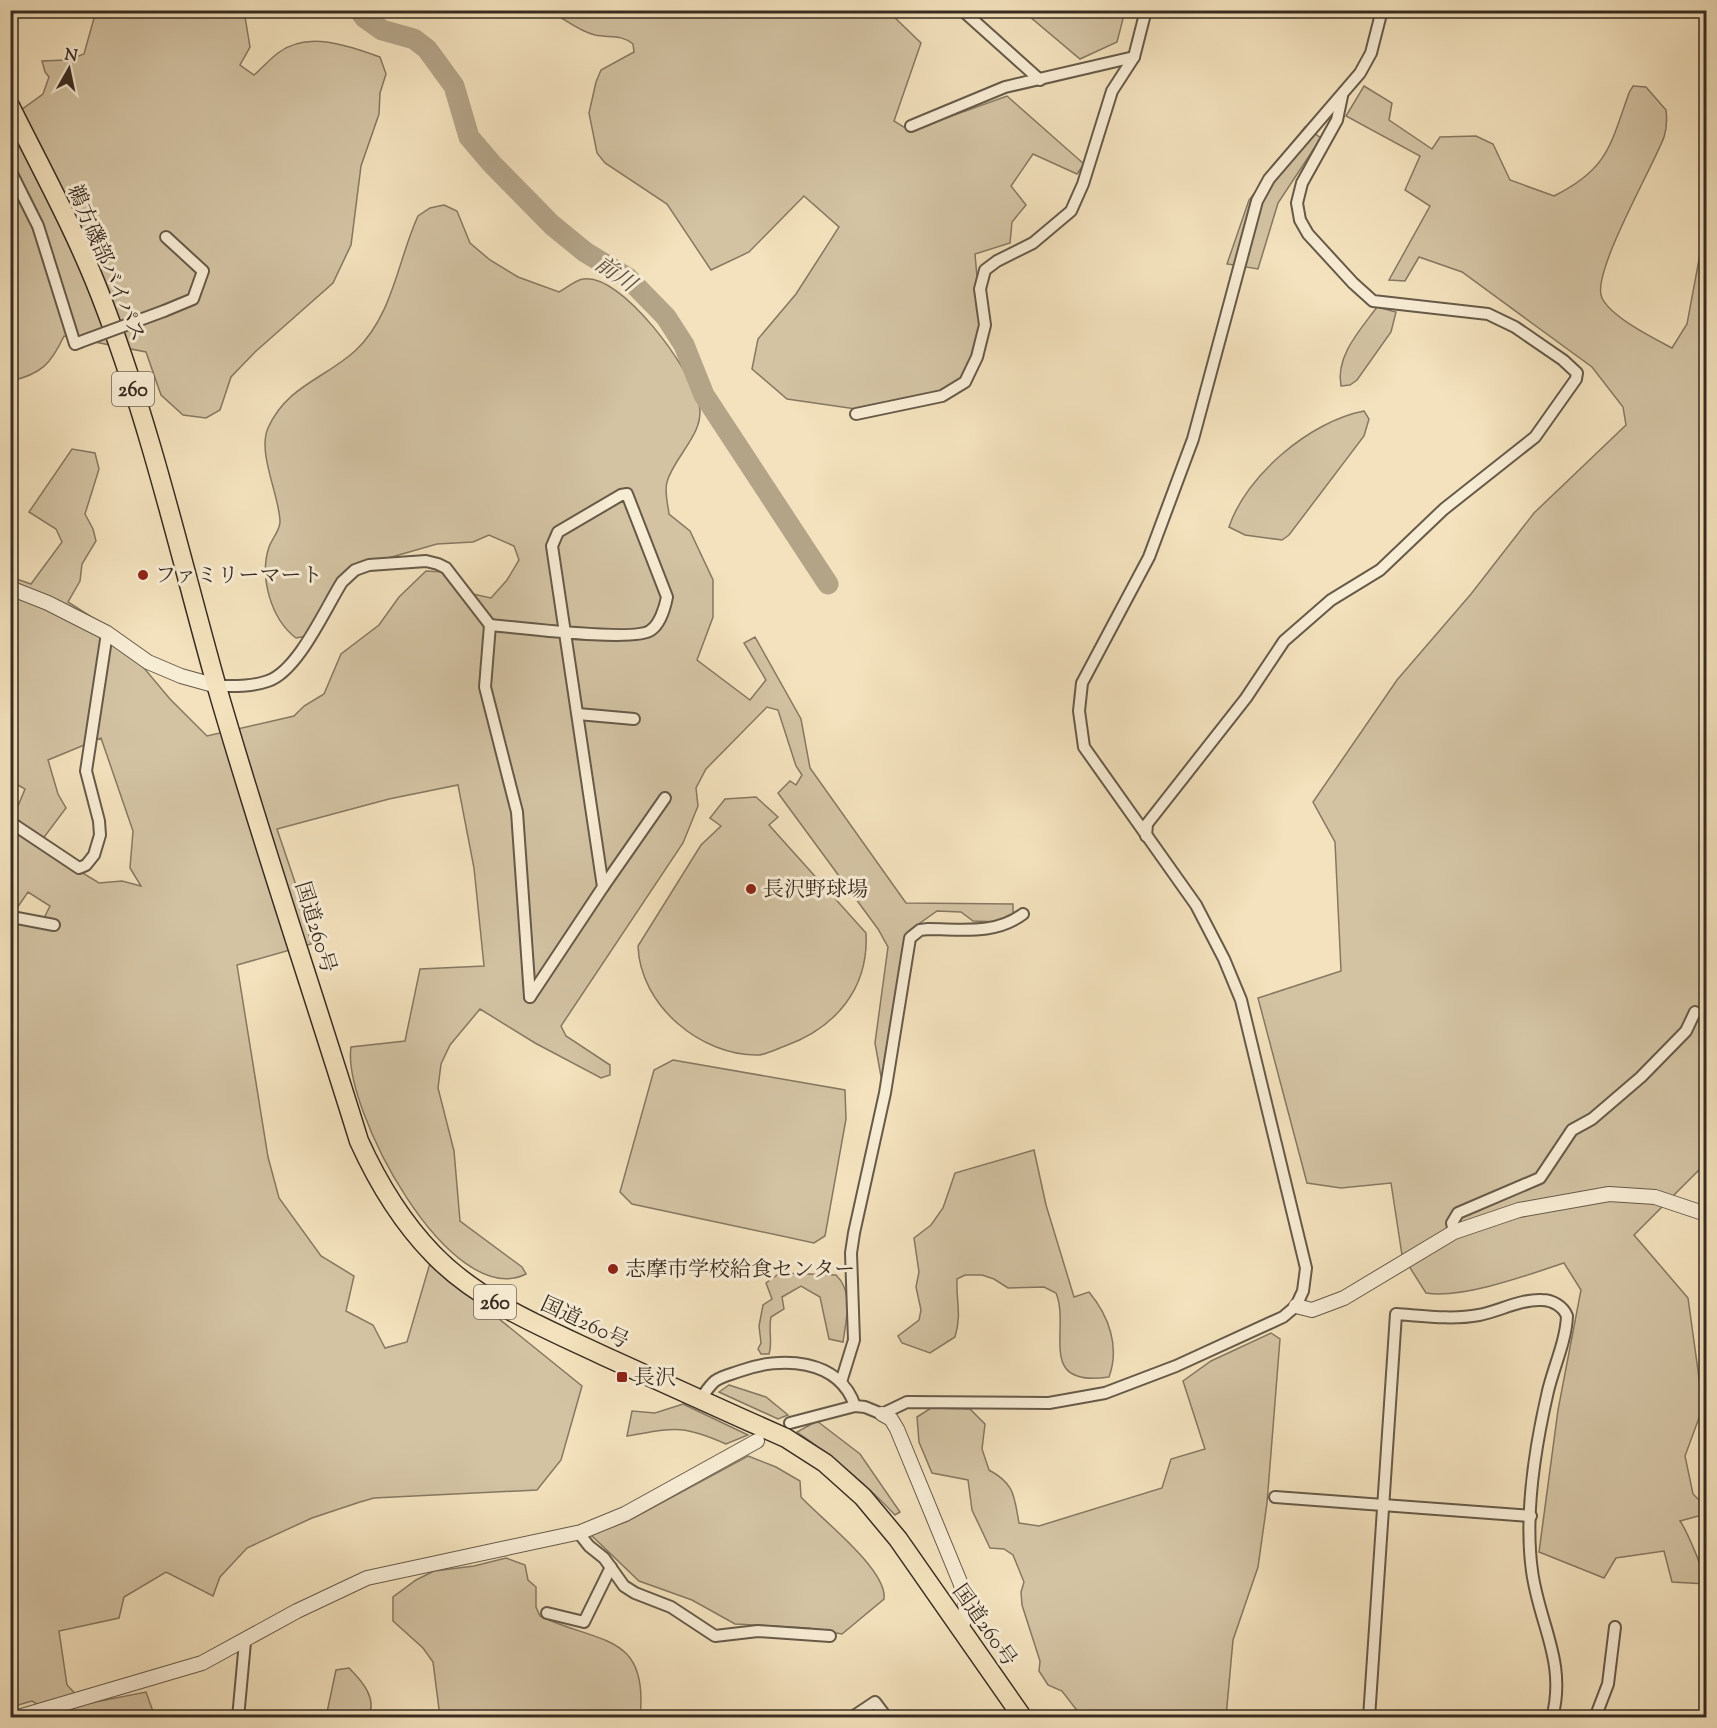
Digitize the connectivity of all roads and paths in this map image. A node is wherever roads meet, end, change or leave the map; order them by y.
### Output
1 (962, 10) edge
2 (1146, 10) edge
3 (1382, 10) edge
4 (1134, 57) junction
5 (1040, 80) junction
6 (1343, 93) junction
7 (10, 106) edge
8 (911, 126) dead end
9 (10, 170) edge
10 (166, 237) dead end
11 (856, 414) dead end
12 (10, 588) edge
13 (490, 625) junction
14 (566, 632) junction
15 (107, 633) junction
16 (217, 686) junction
17 (578, 714) junction
18 (634, 719) dead end
19 (665, 798) dead end
20 (10, 822) edge
21 (1146, 836) junction
22 (603, 887) junction
23 (10, 914) edge
24 (1023, 914) dead end
25 (54, 925) dead end
26 (1695, 1012) dead end
27 (1707, 1214) edge
28 (1455, 1232) junction
29 (1296, 1306) junction
30 (841, 1382) junction
31 (700, 1400) junction
32 (855, 1406) junction
33 (882, 1414) junction
34 (790, 1423) dead end
35 (757, 1441) dead end
36 (1275, 1497) dead end
37 (1383, 1504) junction
38 (1531, 1516) junction
39 (578, 1532) junction
40 (611, 1567) junction
41 (547, 1613) dead end
42 (1615, 1628) dead end
43 (960, 1630) junction
44 (830, 1636) dead end
45 (245, 1642) junction
46 (15, 1718) edge
47 (238, 1718) edge
48 (851, 1718) edge
49 (887, 1718) edge
50 (1023, 1718) edge
51 (1369, 1718) edge
52 (1552, 1718) edge
53 (1595, 1718) edge

1 - 5 street
2 - 4 street
3 - 6 street
4 - 5 street
4 - 11 street
5 - 8 street
6 - 21 street
6 - 21 street
7 - 16 highway, 鵜方磯部バイパス / 260
9 - 10 street, bridge
12 - 15 street
13 - 14 street
13 - 16 street
13 - 22 street
14 - 14 street
14 - 17 street
15 - 16 street
15 - 20 street
16 - 31 highway, 国道260号 / 260
17 - 18 street
17 - 22 street
19 - 22 street
21 - 29 street
23 - 25 street
24 - 30 street
26 - 28 street
27 - 28 street
28 - 29 street
29 - 33 street
30 - 31 street
30 - 32 street
31 - 43 highway, 国道260号 / 260
32 - 33 street
32 - 34 street
33 - 43 street
35 - 39 street
36 - 37 street
37 - 38 street
37 - 38 street
37 - 51 street
38 - 52 street
39 - 40 street
39 - 45 street
40 - 41 street
40 - 44 street
42 - 53 street
43 - 50 highway, 国道260号 / 260
45 - 46 street
45 - 47 street
48 - 49 street

